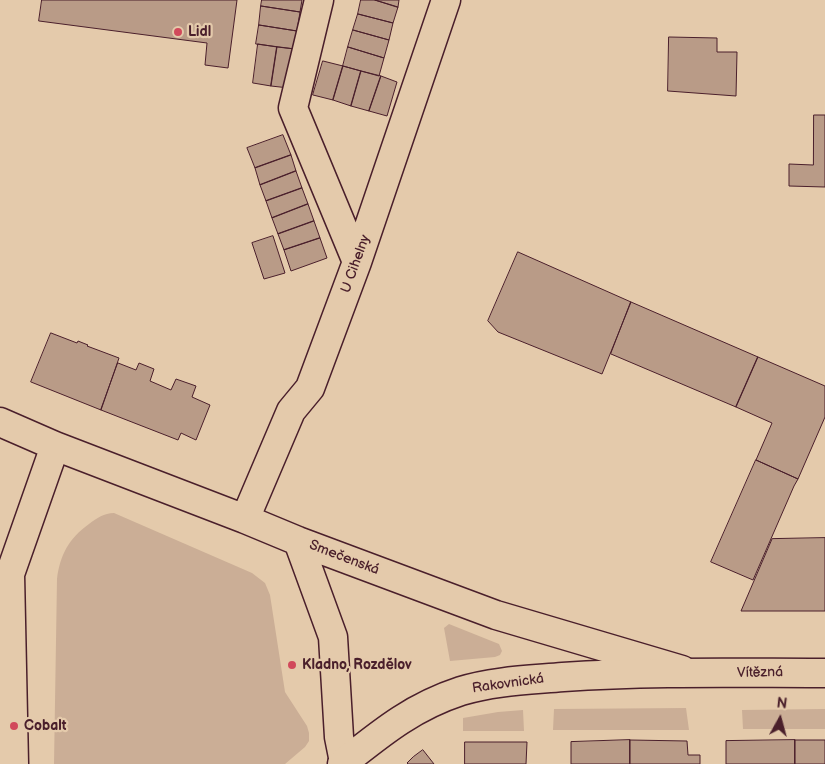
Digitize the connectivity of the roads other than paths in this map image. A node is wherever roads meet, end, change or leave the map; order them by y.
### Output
1 (319, 0) edge
2 (446, 0) edge
3 (357, 262) junction
4 (0, 422) edge
5 (55, 446) junction
6 (245, 518) junction
7 (298, 541) junction
8 (825, 673) edge
9 (696, 674) junction
10 (343, 763) edge
11 (14, 764) edge

1 - 3 street
2 - 3 street, U Cihelny
3 - 6 street, U Cihelny
4 - 5 street, Smečenská
5 - 6 street, Smečenská
5 - 11 street
6 - 7 street, Smečenská
7 - 9 street, Smečenská
7 - 10 street
8 - 9 street, Vítězná
9 - 10 street, Rakovnická

